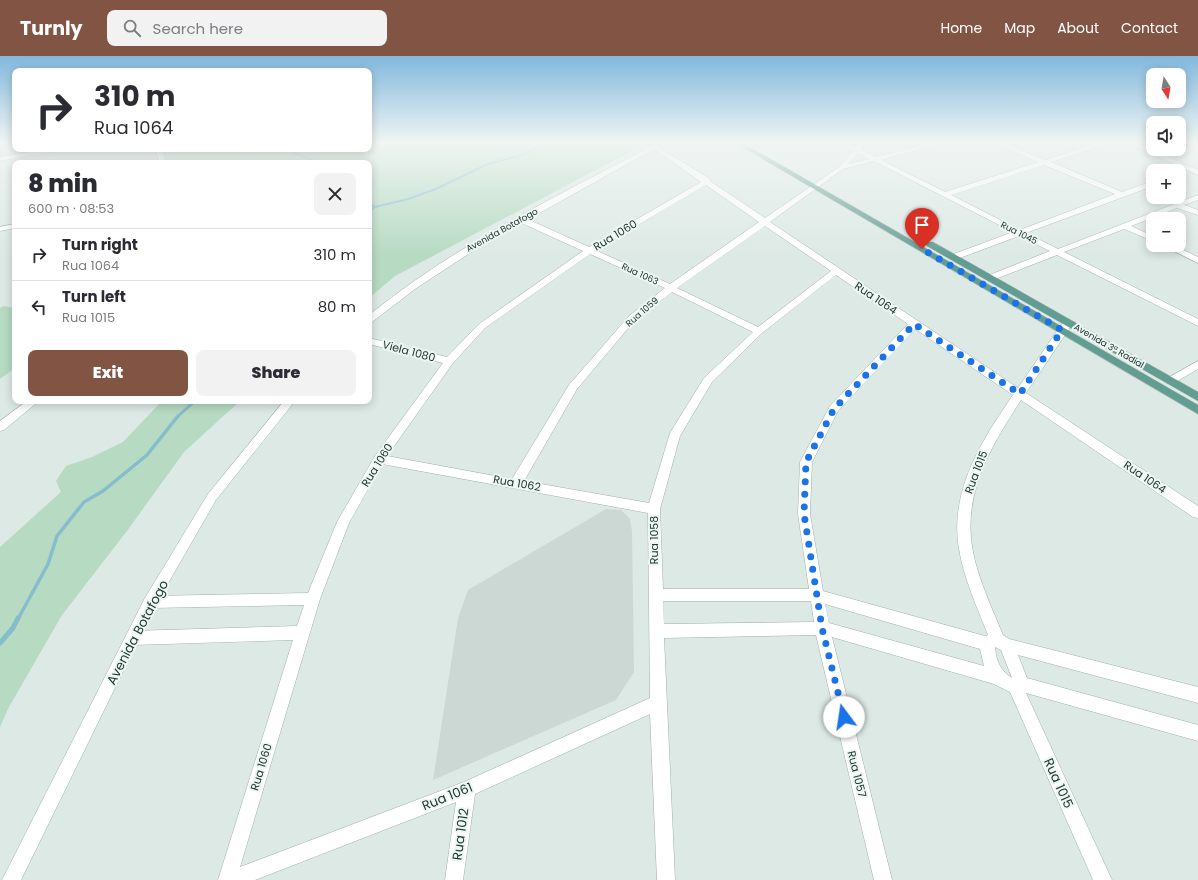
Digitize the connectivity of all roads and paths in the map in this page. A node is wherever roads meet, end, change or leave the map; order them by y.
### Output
1 (592, 180) edge
2 (809, 180) edge
3 (811, 180) edge
4 (824, 180) edge
5 (915, 180) edge
6 (988, 180) edge
7 (1088, 180) edge
8 (707, 181) joint
9 (818, 185) junction
10 (1146, 187) edge
11 (943, 195) junction
12 (1123, 195) junction
13 (1198, 197) edge
14 (1177, 205) junction
15 (1198, 213) edge
16 (869, 218) junction
17 (520, 219) junction
18 (765, 223) junction
19 (1125, 226) junction
20 (12, 227) edge
21 (0, 229) edge
22 (1018, 233) junction
23 (1146, 236) edge
24 (590, 250) junction
25 (1056, 252) junction
26 (1181, 252) edge
27 (954, 257) junction
28 (1198, 260) edge
29 (836, 271) junction
30 (990, 278) junction
31 (671, 288) junction
32 (1003, 296) junction
33 (372, 317) edge
34 (1198, 323) edge
35 (914, 324) junction
36 (1065, 326) junction
37 (759, 331) junction
38 (372, 342) edge
39 (449, 362) junction
40 (1198, 364) edge
41 (1170, 381) junction
42 (1020, 394) junction
43 (1198, 397) edge
44 (30, 404) edge
45 (288, 404) edge
46 (1198, 410) edge
47 (0, 427) edge
48 (379, 459) junction
49 (516, 483) junction
50 (654, 509) junction
51 (1198, 513) edge
52 (655, 595) junction
53 (817, 595) junction
54 (313, 599) junction
55 (150, 602) junction
56 (822, 628) junction
57 (656, 631) junction
58 (302, 633) junction
59 (132, 638) junction
60 (997, 643) junction
61 (999, 678) junction
62 (1018, 685) junction
63 (1198, 695) edge
64 (658, 702) junction
65 (1198, 733) edge
66 (467, 789) junction
67 (11, 880) edge
68 (227, 880) edge
69 (232, 880) edge
70 (454, 880) edge
71 (666, 880) edge
72 (883, 880) edge
73 (1103, 880) edge

1 - 17 street, Avenida Botafogo
2 - 9 main road, Avenida 3ª Radial
3 - 9 main road, Avenida 3ª Radial
4 - 9 street, Rua 1059
5 - 11 street, Rua 1045
6 - 11 street
7 - 12 street
8 - 18 street, Rua 1064
8 - 24 street, Rua 1060
9 - 16 main road, Avenida 3ª Radial
9 - 18 street, Rua 1059
9 - 27 main road, Avenida 3ª Radial
10 - 12 street
11 - 22 street, Rua 1045
12 - 22 street
13 - 14 street
14 - 15 street
14 - 19 street
16 - 27 main road
16 - 32 main road, Avenida 3ª Radial
17 - 24 street, Rua 1063
17 - 33 street, Avenida Botafogo
18 - 29 street, Rua 1064
18 - 31 street, Rua 1059
19 - 23 street
19 - 25 street
20 - 21 street
22 - 25 street, Rua 1045
22 - 27 street
24 - 31 street, Rua 1063
24 - 39 street, Rua 1060
25 - 30 street
25 - 34 street, Rua 1045
26 - 28 street
27 - 30 main road, Avenida 3ª Radial
29 - 35 street, Rua 1064
29 - 37 street, Rua 1058
30 - 32 main road
30 - 36 main road, Avenida 3ª Radial
31 - 37 street, Rua 1063
31 - 49 street, Rua 1059
32 - 36 main road, Avenida 3ª Radial
35 - 42 street, Rua 1064
35 - 53 street, Rua 1057
36 - 41 main road, Avenida 3ª Radial
36 - 42 street, Rua 1015
36 - 46 main road, Avenida 3ª Radial
37 - 50 street, Rua 1058
38 - 39 street, Viela 1080
39 - 48 street, Rua 1060
40 - 41 street
41 - 43 main road, Avenida 3ª Radial
42 - 51 street, Rua 1064
42 - 60 street, Rua 1015
44 - 47 street
45 - 55 street, Avenida Botafogo
48 - 49 street, Rua 1062
48 - 54 street, Rua 1060
49 - 50 street, Rua 1062
50 - 52 street, Rua 1058
52 - 53 street
52 - 57 street, Rua 1058
53 - 56 street, Rua 1057
53 - 60 street
54 - 55 street
54 - 58 street, Rua 1060
55 - 59 street, Avenida Botafogo
56 - 57 street
56 - 61 street
56 - 72 street, Rua 1057
57 - 64 street, Rua 1058
58 - 59 street
58 - 68 street, Rua 1060
59 - 67 street, Avenida Botafogo
60 - 61 street
60 - 62 street, Rua 1015
60 - 63 street
61 - 62 street
62 - 65 street
62 - 73 street, Rua 1015
64 - 66 street, Rua 1061
64 - 71 street, Rua 1058
66 - 69 street, Rua 1061
66 - 70 street, Rua 1012

